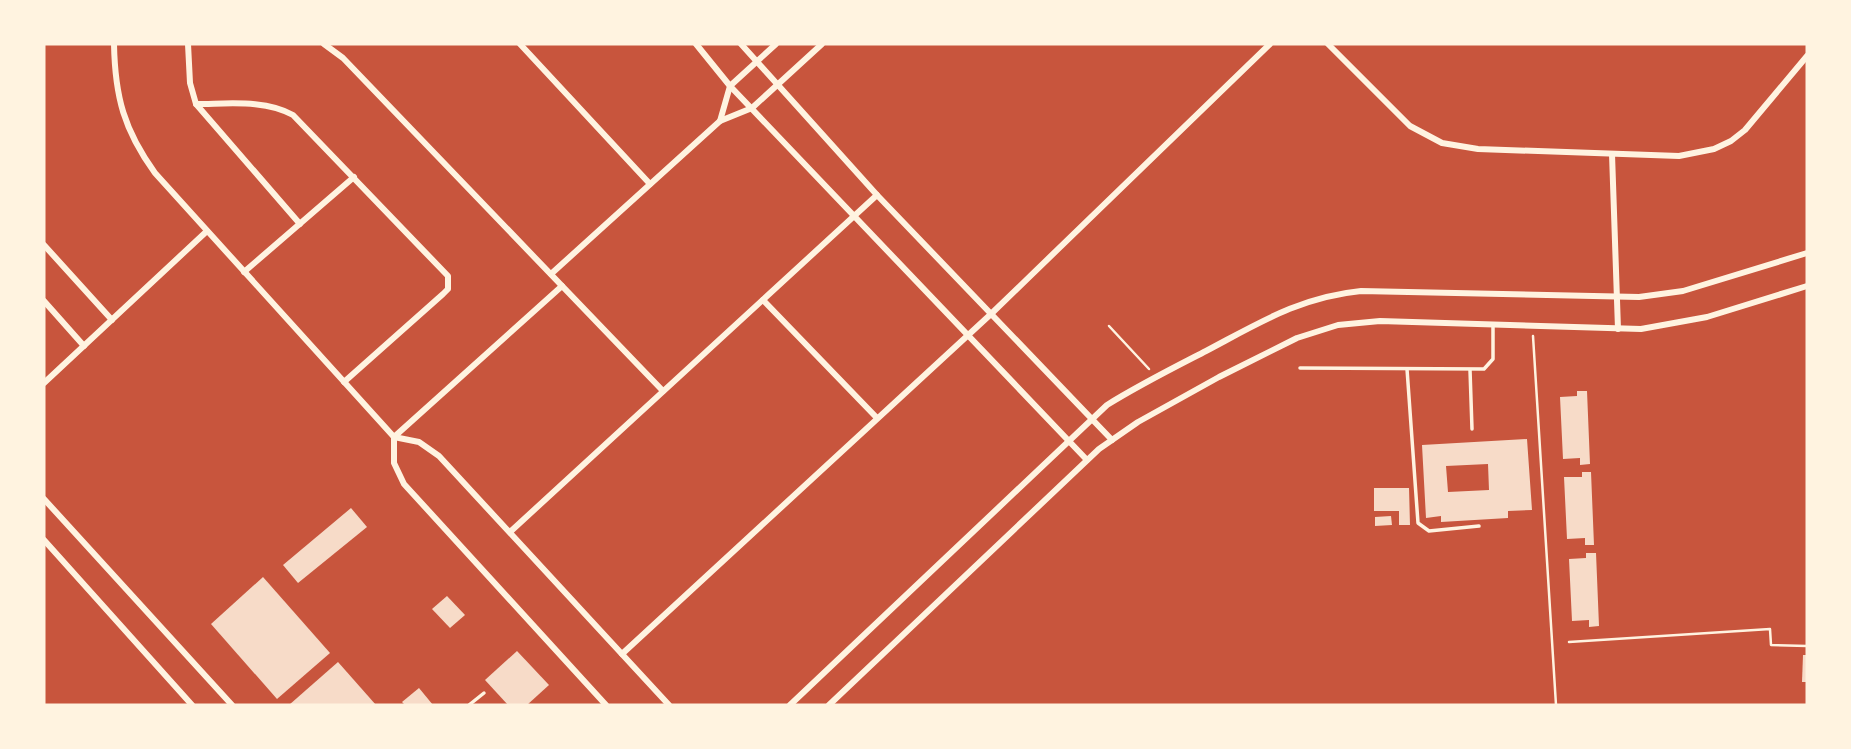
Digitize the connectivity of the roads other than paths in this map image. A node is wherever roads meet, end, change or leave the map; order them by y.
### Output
1 (114, 44) edge
2 (188, 44) edge
3 (324, 44) edge
4 (520, 44) edge
5 (696, 44) edge
6 (741, 44) edge
7 (776, 44) edge
8 (822, 44) edge
9 (1270, 44) edge
10 (1328, 44) edge
11 (1807, 55) edge
12 (756, 62) junction
13 (730, 86) junction
14 (776, 86) junction
15 (196, 104) junction
16 (752, 108) junction
17 (720, 121) junction
18 (1612, 154) junction
19 (354, 177) junction
20 (650, 184) junction
21 (877, 195) junction
22 (854, 216) junction
23 (300, 224) junction
24 (207, 231) junction
25 (44, 245) edge
26 (1807, 253) edge
27 (244, 272) junction
28 (551, 274) junction
29 (562, 286) junction
30 (1807, 286) edge
31 (1617, 298) junction
32 (764, 300) junction
33 (44, 301) edge
34 (991, 314) junction
35 (112, 320) junction
36 (1493, 325) junction
37 (1618, 329) junction
38 (968, 335) junction
39 (84, 346) junction
40 (1300, 368) dead end
41 (1407, 369) junction
42 (1470, 370) junction
43 (344, 382) junction
44 (44, 383) edge
45 (663, 391) junction
46 (877, 418) junction
47 (1092, 418) junction
48 (1472, 429) dead end
49 (394, 437) junction
50 (1069, 440) junction
51 (1112, 440) junction
52 (1087, 460) junction
53 (44, 499) edge
54 (1479, 526) dead end
55 (510, 533) junction
56 (44, 540) edge
57 (622, 654) junction
58 (484, 693) dead end
59 (192, 705) edge
60 (232, 705) edge
61 (469, 705) edge
62 (606, 705) edge
63 (669, 705) edge
64 (790, 705) edge
65 (829, 705) edge

1 - 24 street
2 - 15 street
3 - 28 street
4 - 20 street
5 - 13 street
6 - 12 street
7 - 12 street
8 - 14 street
9 - 34 street
10 - 18 street
11 - 18 street
12 - 13 street
12 - 14 street
13 - 16 street
13 - 17 street
14 - 16 street
14 - 21 street
15 - 19 street
15 - 23 street
16 - 17 street
16 - 22 street
17 - 20 street
18 - 31 street
19 - 23 street
19 - 43 street
20 - 28 street
21 - 22 street
21 - 34 street
22 - 32 street
22 - 38 street
23 - 27 street
24 - 27 street
24 - 35 street
25 - 35 street
26 - 31 street
27 - 43 street
28 - 29 street
29 - 45 street
29 - 49 street
30 - 37 street
31 - 37 street
31 - 47 street
32 - 45 street
32 - 46 street
33 - 39 street
34 - 38 street
34 - 47 street
35 - 39 street
36 - 37 street
36 - 42 lane
36 - 51 street
38 - 46 street
38 - 50 street
39 - 44 street
40 - 41 lane
41 - 42 lane
41 - 54 lane
42 - 48 lane
43 - 49 street
45 - 55 street
46 - 57 street
47 - 50 street
47 - 51 street
49 - 55 street
49 - 62 street
50 - 52 street
50 - 64 street
51 - 52 street
52 - 65 street
53 - 60 street
55 - 57 street
56 - 59 street
57 - 63 street
58 - 61 lane

